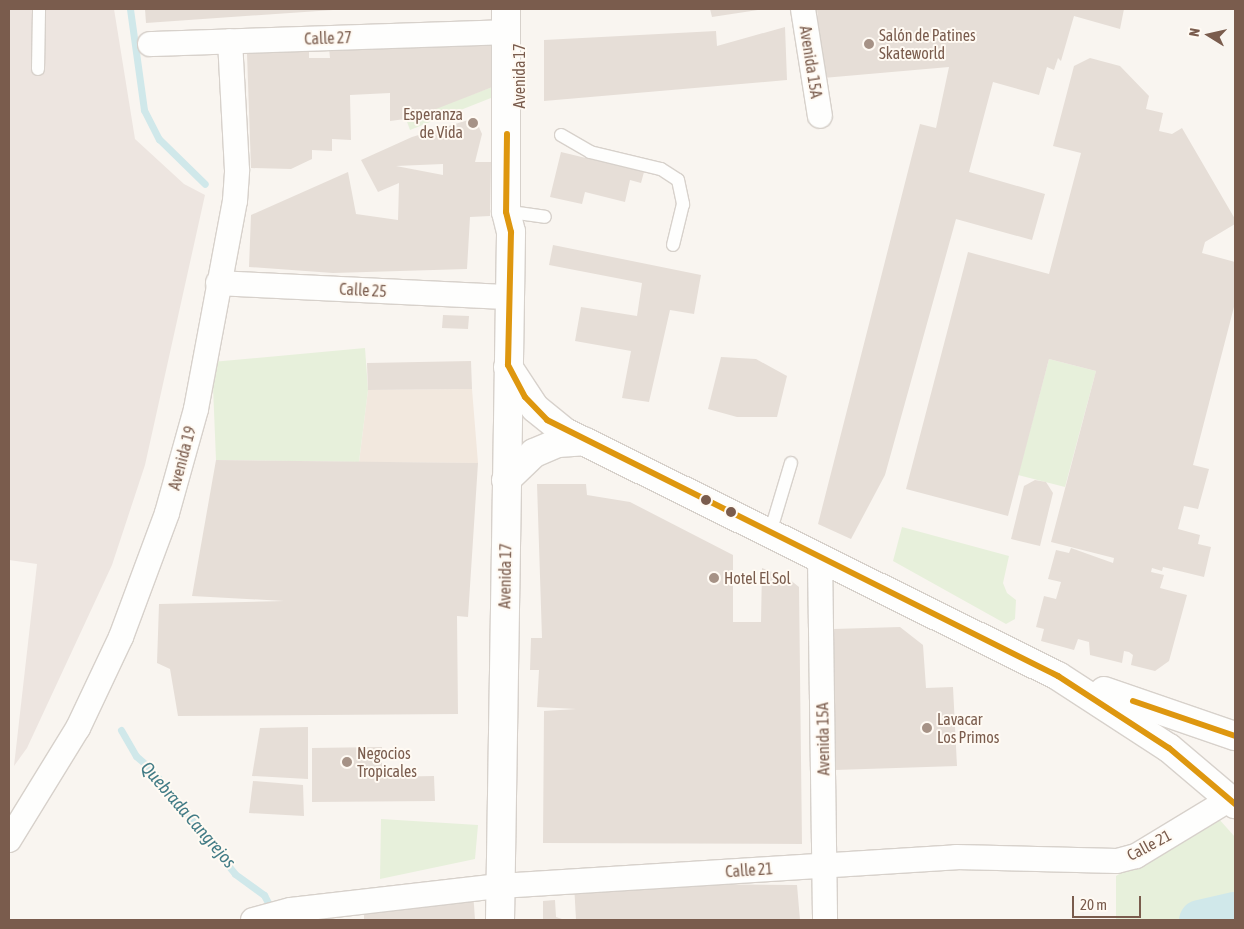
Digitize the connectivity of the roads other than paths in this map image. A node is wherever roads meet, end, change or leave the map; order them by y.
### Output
1 (40, 9) edge
2 (520, 9) edge
3 (803, 9) edge
4 (506, 21) edge
5 (230, 41) junction
6 (150, 44) dead end
7 (38, 69) dead end
8 (820, 116) dead end
9 (561, 135) dead end
10 (545, 217) dead end
11 (514, 222) junction
12 (673, 245) dead end
13 (218, 283) junction
14 (509, 297) junction
15 (508, 365) junction
16 (584, 441) junction
17 (791, 464) dead end
18 (506, 480) junction
19 (770, 533) junction
20 (820, 558) junction
21 (1058, 676) junction
22 (1235, 736) edge
23 (1233, 802) edge
24 (9, 840) edge
25 (826, 865) junction
26 (500, 886) junction
27 (255, 920) edge
28 (500, 920) edge
29 (825, 920) edge

1 - 7 lane
2 - 11 main road, Avenida 17
3 - 8 street, Avenida 15A
4 - 5 street, Calle 27
4 - 11 main road, Avenida 17
5 - 6 street, Calle 27
5 - 13 street, Avenida 19
9 - 12 lane
10 - 11 lane
11 - 14 main road, Avenida 17
13 - 14 street, Calle 25
13 - 24 street, Avenida 19
14 - 15 main road, Avenida 17
15 - 16 main road
15 - 18 main road, Avenida 17
16 - 18 main road
16 - 19 main road
17 - 19 lane
18 - 26 main road, Avenida 17
19 - 20 main road
20 - 21 main road
20 - 25 street, Avenida 15A
21 - 22 main road
21 - 23 main road
23 - 25 street, Calle 21
25 - 26 street, Calle 21
25 - 29 street, Avenida 15A
26 - 27 street, Calle 21
26 - 28 main road, Avenida 17

